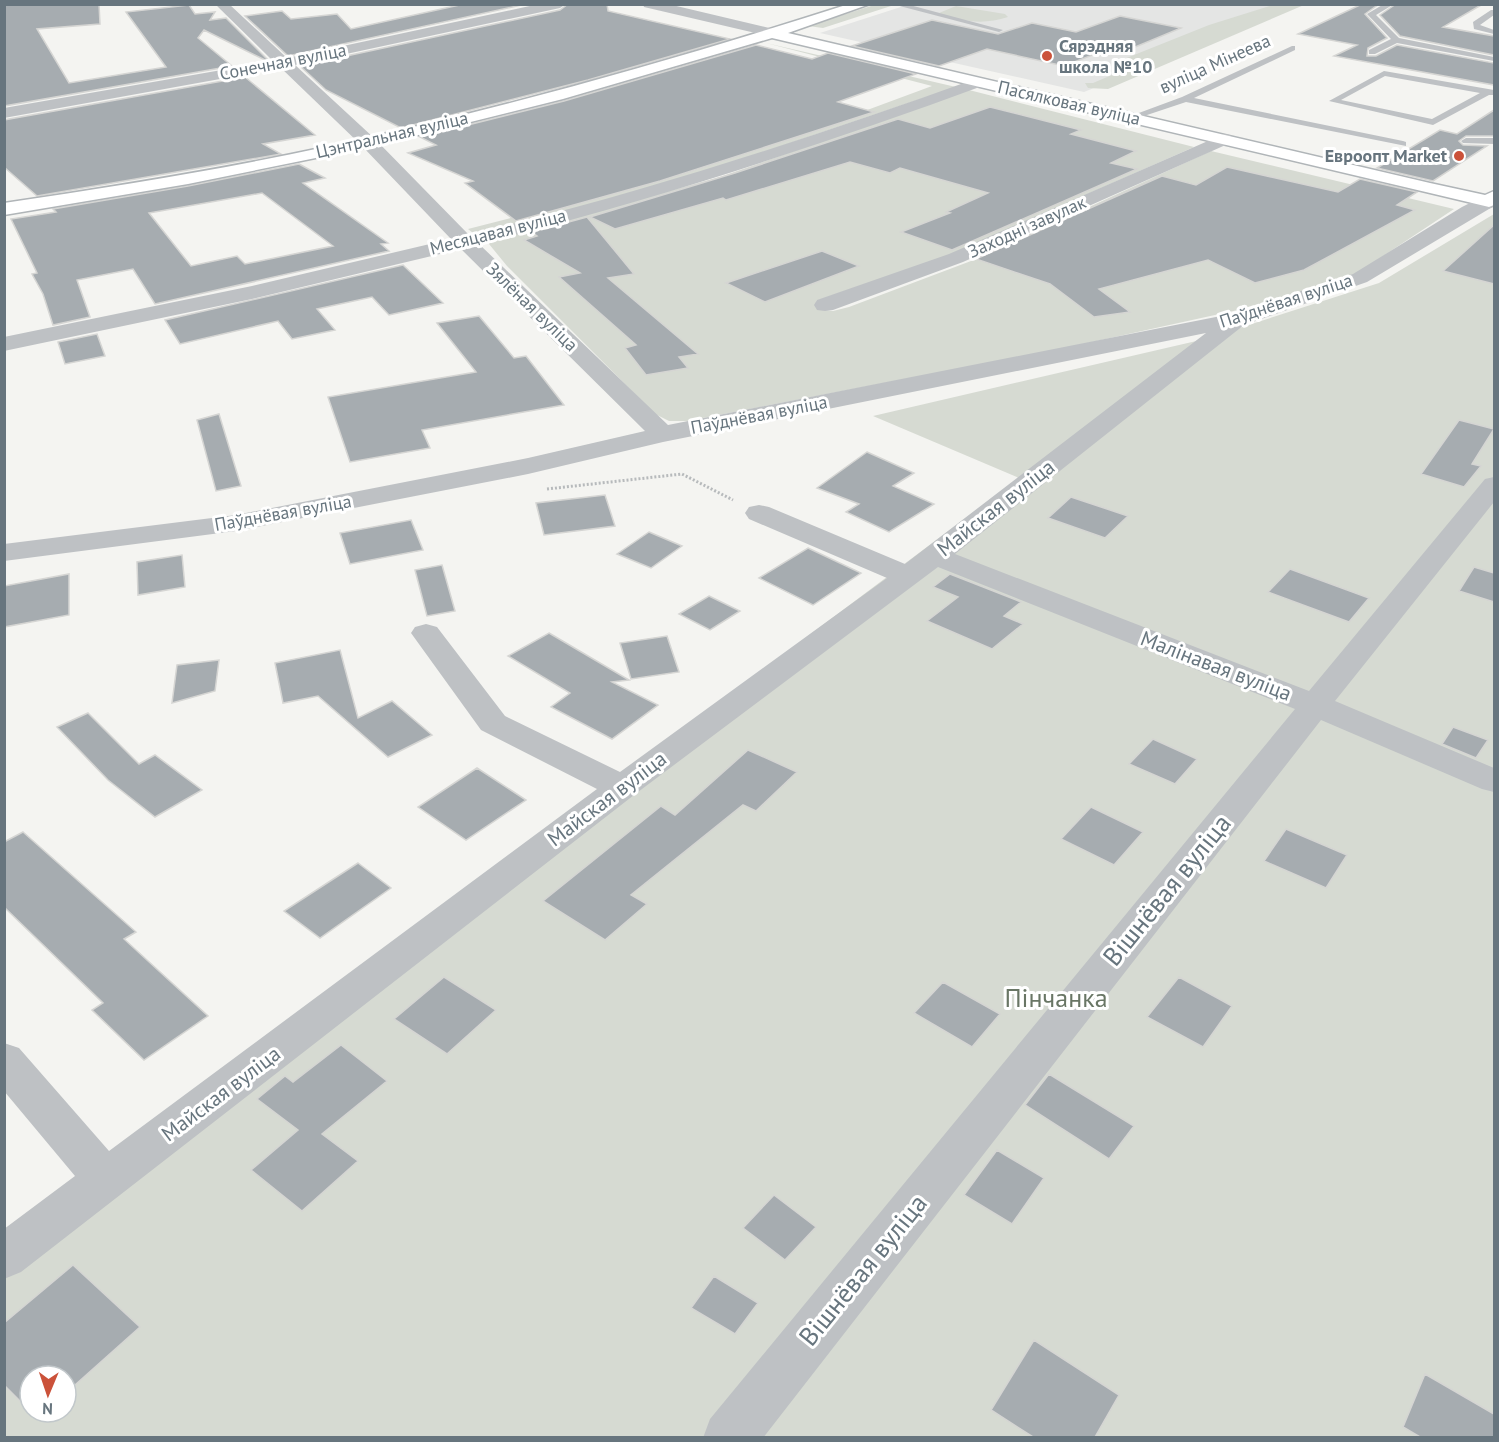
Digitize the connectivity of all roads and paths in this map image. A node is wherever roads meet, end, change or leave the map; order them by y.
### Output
1 (560, 4) edge
2 (649, 4) edge
3 (864, 4) edge
4 (895, 4) edge
5 (1391, 4) edge
6 (226, 5) edge
7 (944, 7) dead end
8 (1494, 12) edge
9 (926, 13) junction
10 (999, 30) dead end
11 (1494, 32) edge
12 (773, 33) junction
13 (1396, 40) junction
14 (1292, 48) dead end
15 (1371, 52) dead end
16 (1494, 59) edge
17 (285, 63) junction
18 (980, 82) junction
19 (1490, 93) edge
20 (1185, 99) junction
21 (4, 113) edge
22 (1132, 117) junction
23 (1224, 139) junction
24 (1466, 141) dead end
25 (1494, 141) edge
26 (368, 142) junction
27 (1403, 144) dead end
28 (1493, 200) edge
29 (4, 209) edge
30 (464, 241) junction
31 (825, 304) dead end
32 (1236, 320) junction
33 (4, 344) edge
34 (663, 434) junction
35 (528, 466) junction
36 (1494, 485) edge
37 (759, 513) joint
38 (4, 553) edge
39 (935, 556) junction
40 (893, 570) junction
41 (426, 633) dead end
42 (1316, 705) junction
43 (608, 780) junction
44 (1494, 781) edge
45 (4, 1060) edge
46 (107, 1181) junction
47 (4, 1257) edge
48 (729, 1437) edge

1 - 17 street, Сонечная вуліца
2 - 12 street, Пасялковая вуліца
3 - 12 street, Цэнтральная вуліца
4 - 9 lane
5 - 13 lane
6 - 17 street, Зялёная вуліца
7 - 9 lane
8 - 11 lane
9 - 10 lane
12 - 18 street, Пасялковая вуліца
12 - 26 street, Цэнтральная вуліца
13 - 15 lane
13 - 16 lane
14 - 20 lane, вуліца Мінеева
17 - 21 street, Сонечная вуліца
17 - 26 street, Зялёная вуліца
18 - 22 street, Пасялковая вуліца
18 - 30 street, Месяцавая вуліца
19 - 19 lane
20 - 22 lane, вуліца Мінеева
20 - 27 lane
22 - 23 street, Пасялковая вуліца
23 - 28 street, Пасялковая вуліца
23 - 31 street, Заходні завулак
24 - 25 lane
26 - 29 street, Цэнтральная вуліца
26 - 30 street, Зялёная вуліца
28 - 32 street, Паўднёвая вуліца
30 - 33 street, Месяцавая вуліца
30 - 34 street, Зялёная вуліца
32 - 34 street, Паўднёвая вуліца
32 - 39 street, Майская вуліца
34 - 35 street, Паўднёвая вуліца
35 - 37 path
35 - 38 street, Паўднёвая вуліца
36 - 42 street, Вішнёвая вуліца
37 - 40 street
39 - 40 street, Майская вуліца
39 - 42 street, Малінавая вуліца
40 - 43 street, Майская вуліца
41 - 43 street
42 - 44 street, Малінавая вуліца
42 - 48 street, Вішнёвая вуліца
43 - 46 street, Майская вуліца
45 - 46 street
46 - 47 street, Майская вуліца

